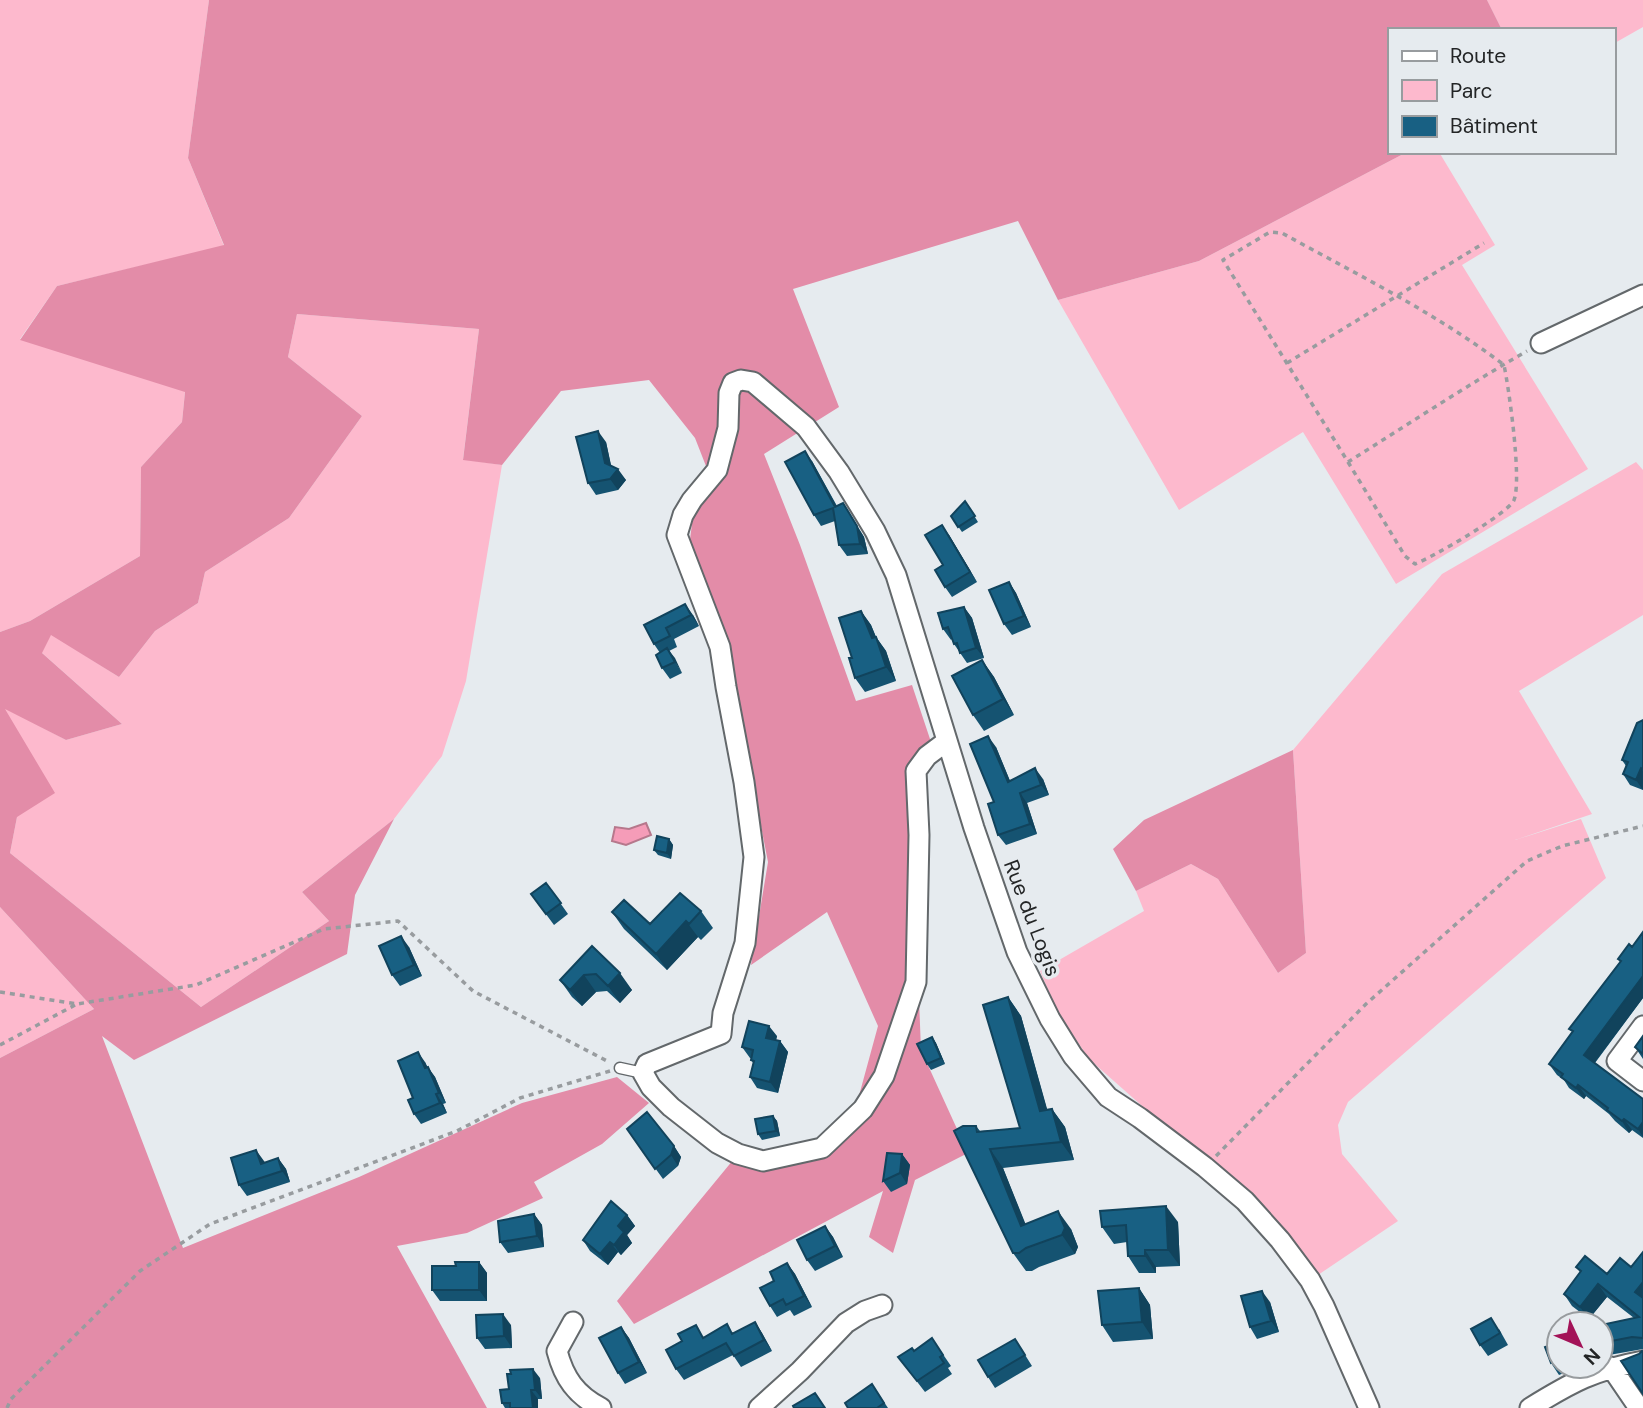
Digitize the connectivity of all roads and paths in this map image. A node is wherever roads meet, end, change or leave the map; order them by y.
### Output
1 (1484, 243) dead end
2 (1643, 295) edge
3 (1396, 296) junction
4 (1541, 343) joint
5 (1287, 363) junction
6 (1504, 365) junction
7 (1348, 462) junction
8 (947, 741) junction
9 (1643, 826) edge
10 (0, 992) edge
11 (76, 1004) junction
12 (1643, 1026) edge
13 (0, 1045) edge
14 (620, 1068) junction
15 (643, 1073) junction
16 (1643, 1081) edge
17 (1205, 1167) junction
18 (882, 1306) dead end
19 (573, 1322) dead end
20 (1643, 1361) edge
21 (1615, 1366) edge
22 (1615, 1373) edge
23 (1577, 1380) edge
24 (7, 1408) edge
25 (601, 1408) edge
26 (759, 1408) edge
27 (1368, 1408) edge
28 (1530, 1408) edge
29 (1639, 1408) edge

1 - 3 path
2 - 4 street
3 - 5 path
3 - 5 path
3 - 6 path
4 - 6 path
5 - 7 path
6 - 7 path
6 - 7 path
8 - 15 street
8 - 15 street, Rue du Logis
8 - 17 street, Rue du Logis
9 - 17 path
10 - 11 path
11 - 13 path
11 - 14 path
12 - 16 street
14 - 15 lane
14 - 24 path
17 - 27 street, Rue du Logis
18 - 26 street
19 - 25 street
20 - 21 street
22 - 29 street
23 - 28 street

